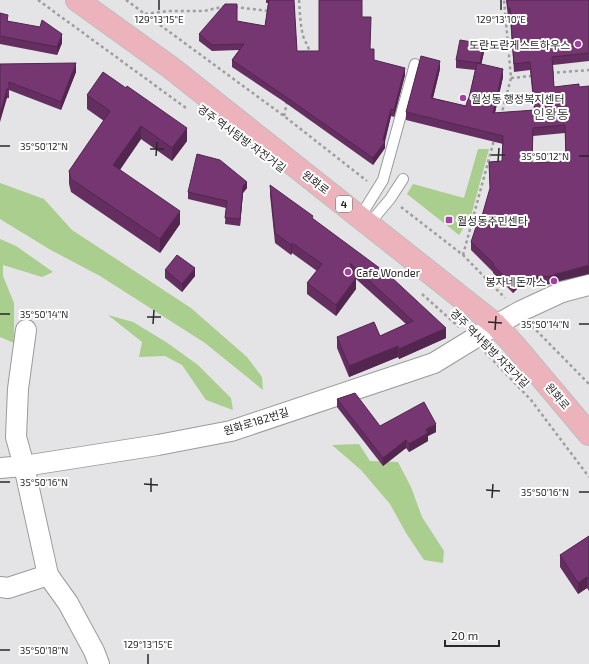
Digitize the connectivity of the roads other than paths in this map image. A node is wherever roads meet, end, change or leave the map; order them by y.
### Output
1 (77, 0) edge
2 (415, 64) dead end
3 (403, 179) dead end
4 (364, 221) junction
5 (589, 285) edge
6 (496, 325) junction
7 (26, 330) dead end
8 (589, 434) edge
9 (24, 466) junction
10 (0, 468) edge
11 (48, 575) junction
12 (0, 587) edge
13 (99, 664) edge

1 - 4 main road, 원화로 / 4
2 - 4 lane
3 - 4 lane
4 - 6 main road, 원화로 / 4
5 - 6 street, 원화로182번길
6 - 8 main road, 원화로 / 4
6 - 9 street, 원화로182번길
7 - 9 street
9 - 10 street, 원화로182번길
9 - 11 street
11 - 12 street
11 - 13 street

